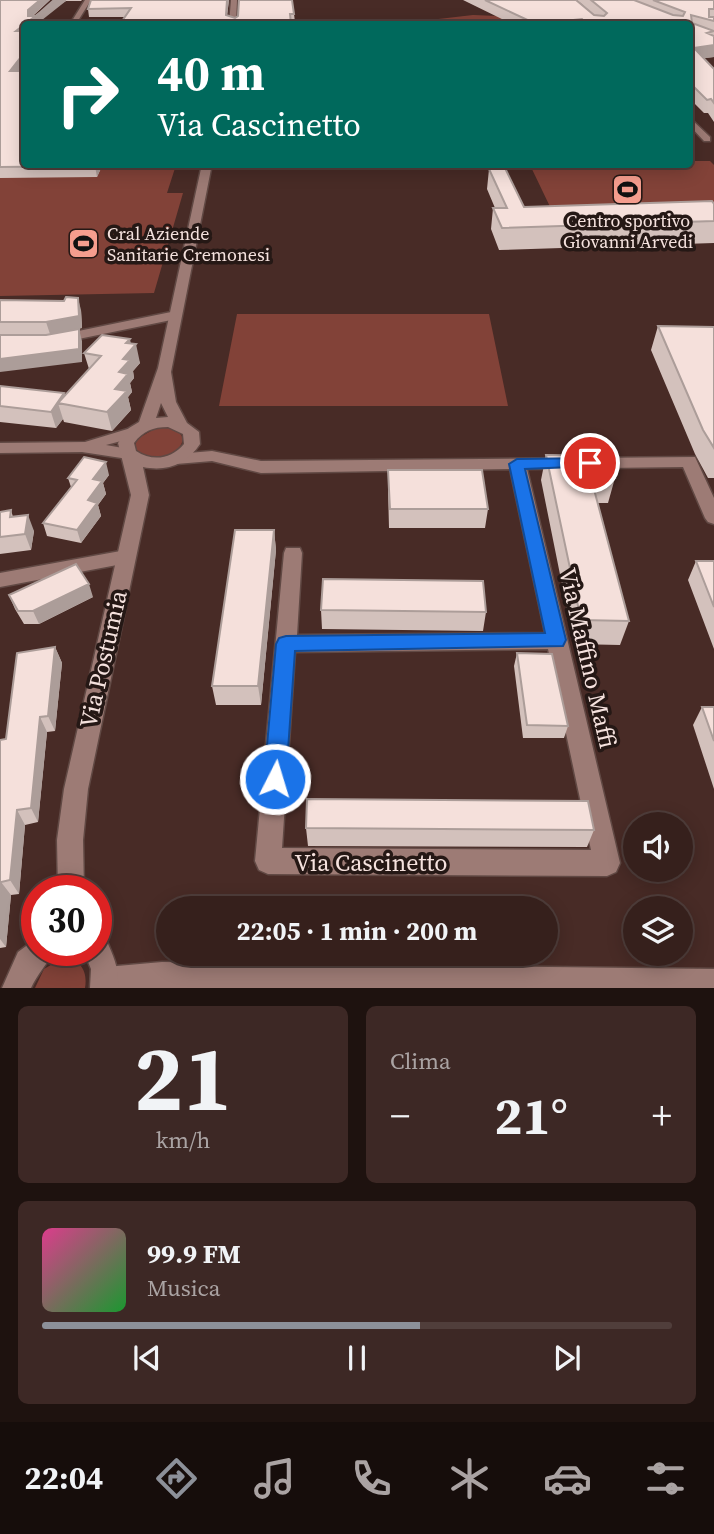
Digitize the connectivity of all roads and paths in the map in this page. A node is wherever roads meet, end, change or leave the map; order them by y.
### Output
1 (234, 0) edge
2 (87, 1) edge
3 (97, 2) edge
4 (75, 21) edge
5 (233, 21) edge
6 (693, 124) edge
7 (707, 139) dead end
8 (206, 168) edge
9 (176, 315) junction
10 (38, 341) edge
11 (165, 368) junction
12 (179, 424) junction
13 (140, 428) junction
14 (193, 438) junction
15 (82, 447) junction
16 (0, 448) edge
17 (130, 456) junction
18 (212, 456) junction
19 (171, 461) junction
20 (517, 464) junction
21 (140, 495) junction
22 (714, 517) edge
23 (293, 553) dead end
24 (126, 557) junction
25 (0, 582) edge
26 (556, 640) junction
27 (286, 644) junction
28 (68, 863) junction
29 (607, 863) joint
30 (64, 875) edge
31 (69, 875) edge
32 (26, 966) edge
33 (104, 966) edge
34 (714, 982) edge
35 (105, 984) edge
36 (16, 988) edge

1 - 5 street
2 - 3 street
2 - 4 street
6 - 7 street
8 - 9 street, Via Postumia
9 - 10 street
9 - 11 street, Via Postumia
11 - 12 street, Via Postumia
11 - 13 street, Via Postumia
12 - 13 street
12 - 14 street, Via Postumia
13 - 15 street
13 - 17 street, Via Postumia
14 - 18 street
14 - 19 street
15 - 16 street
15 - 17 street
17 - 19 street
17 - 21 street, Via Postumia
18 - 19 street
18 - 20 street
19 - 21 street
20 - 22 street
20 - 26 street, Via Maffino Maffi
21 - 24 street, Via Postumia
23 - 27 street, Via Cascinetto
24 - 25 street
24 - 28 street, Via Postumia
26 - 27 street
26 - 29 street, Via Maffino Maffi
27 - 29 street, Via Cascinetto
28 - 30 street, Via Postumia
28 - 31 street, Via Postumia
32 - 36 street
33 - 35 street
34 - 35 street

